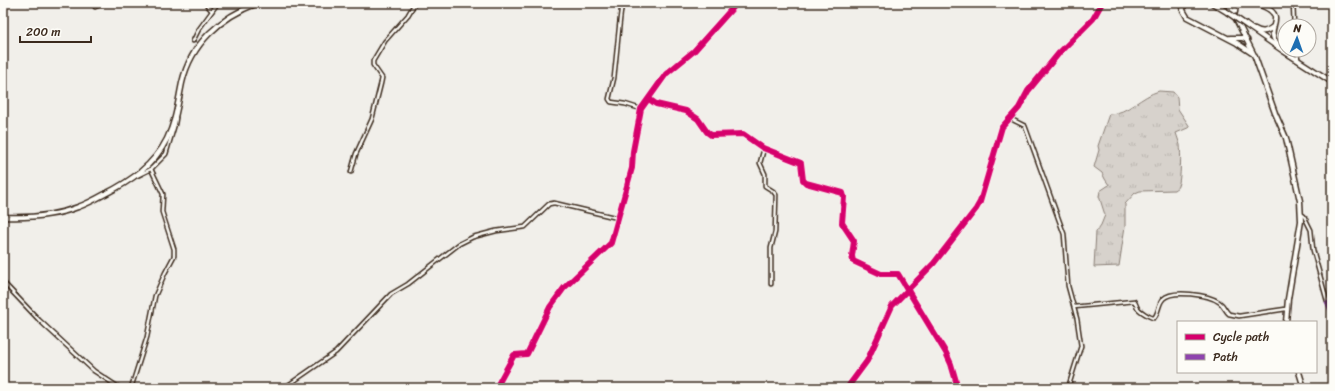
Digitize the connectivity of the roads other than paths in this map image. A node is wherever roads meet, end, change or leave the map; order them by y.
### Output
1 (105, 3) edge
2 (206, 3) edge
3 (218, 3) edge
4 (258, 3) edge
5 (415, 3) edge
6 (622, 3) edge
7 (737, 3) edge
8 (1102, 3) edge
9 (1228, 3) edge
10 (1236, 3) edge
11 (1255, 3) edge
12 (1293, 3) edge
13 (1184, 4) edge
14 (1212, 4) edge
15 (95, 7) dead end
16 (212, 11) junction
17 (1235, 15) junction
18 (1294, 18) edge
19 (1240, 25) junction
20 (1247, 26) junction
21 (1273, 27) junction
22 (1228, 38) junction
23 (1233, 38) junction
24 (1247, 40) junction
25 (193, 41) dead end
26 (1237, 43) junction
27 (1277, 44) edge
28 (1277, 47) edge
29 (1255, 57) junction
30 (1295, 58) edge
31 (1298, 60) joint
32 (1332, 82) edge
33 (649, 99) junction
34 (641, 109) junction
35 (176, 116) junction
36 (1010, 118) junction
37 (764, 148) junction
38 (151, 169) junction
39 (351, 172) dead end
40 (134, 177) junction
41 (1301, 214) junction
42 (3, 217) edge
43 (618, 218) junction
44 (3, 282) edge
45 (771, 284) dead end
46 (908, 289) junction
47 (1327, 301) dead end
48 (1074, 307) junction
49 (1286, 309) junction
50 (1286, 321) edge
51 (1299, 373) edge
52 (120, 388) edge
53 (131, 388) edge
54 (284, 388) edge
55 (496, 388) edge
56 (848, 388) edge
57 (958, 388) edge
58 (1068, 388) edge
59 (1304, 388) edge

1 - 15 street
2 - 16 street
3 - 16 street
4 - 35 main road
5 - 39 street
6 - 34 street
7 - 33 street
8 - 36 street
9 - 17 main road
10 - 17 main road
11 - 21 main road
12 - 18 street
13 - 22 main road
14 - 20 main road, bridge
16 - 25 street
17 - 19 main road
19 - 23 main road
19 - 24 main road
20 - 21 main road
20 - 28 main road
21 - 27 main road
22 - 23 main road
22 - 26 main road
23 - 24 main road
24 - 26 main road
24 - 29 main road
26 - 29 main road
29 - 41 main road
30 - 31 main road
31 - 32 main road
33 - 34 street
33 - 37 street
34 - 43 street
35 - 38 street
35 - 40 main road
36 - 46 street
36 - 48 street
37 - 45 street
37 - 46 street
38 - 40 street
38 - 53 street
40 - 42 main road
41 - 47 street
41 - 49 main road
43 - 54 street
43 - 55 street
44 - 52 street
46 - 56 street
46 - 57 street
48 - 49 street
48 - 58 street
49 - 50 main road
51 - 59 main road

